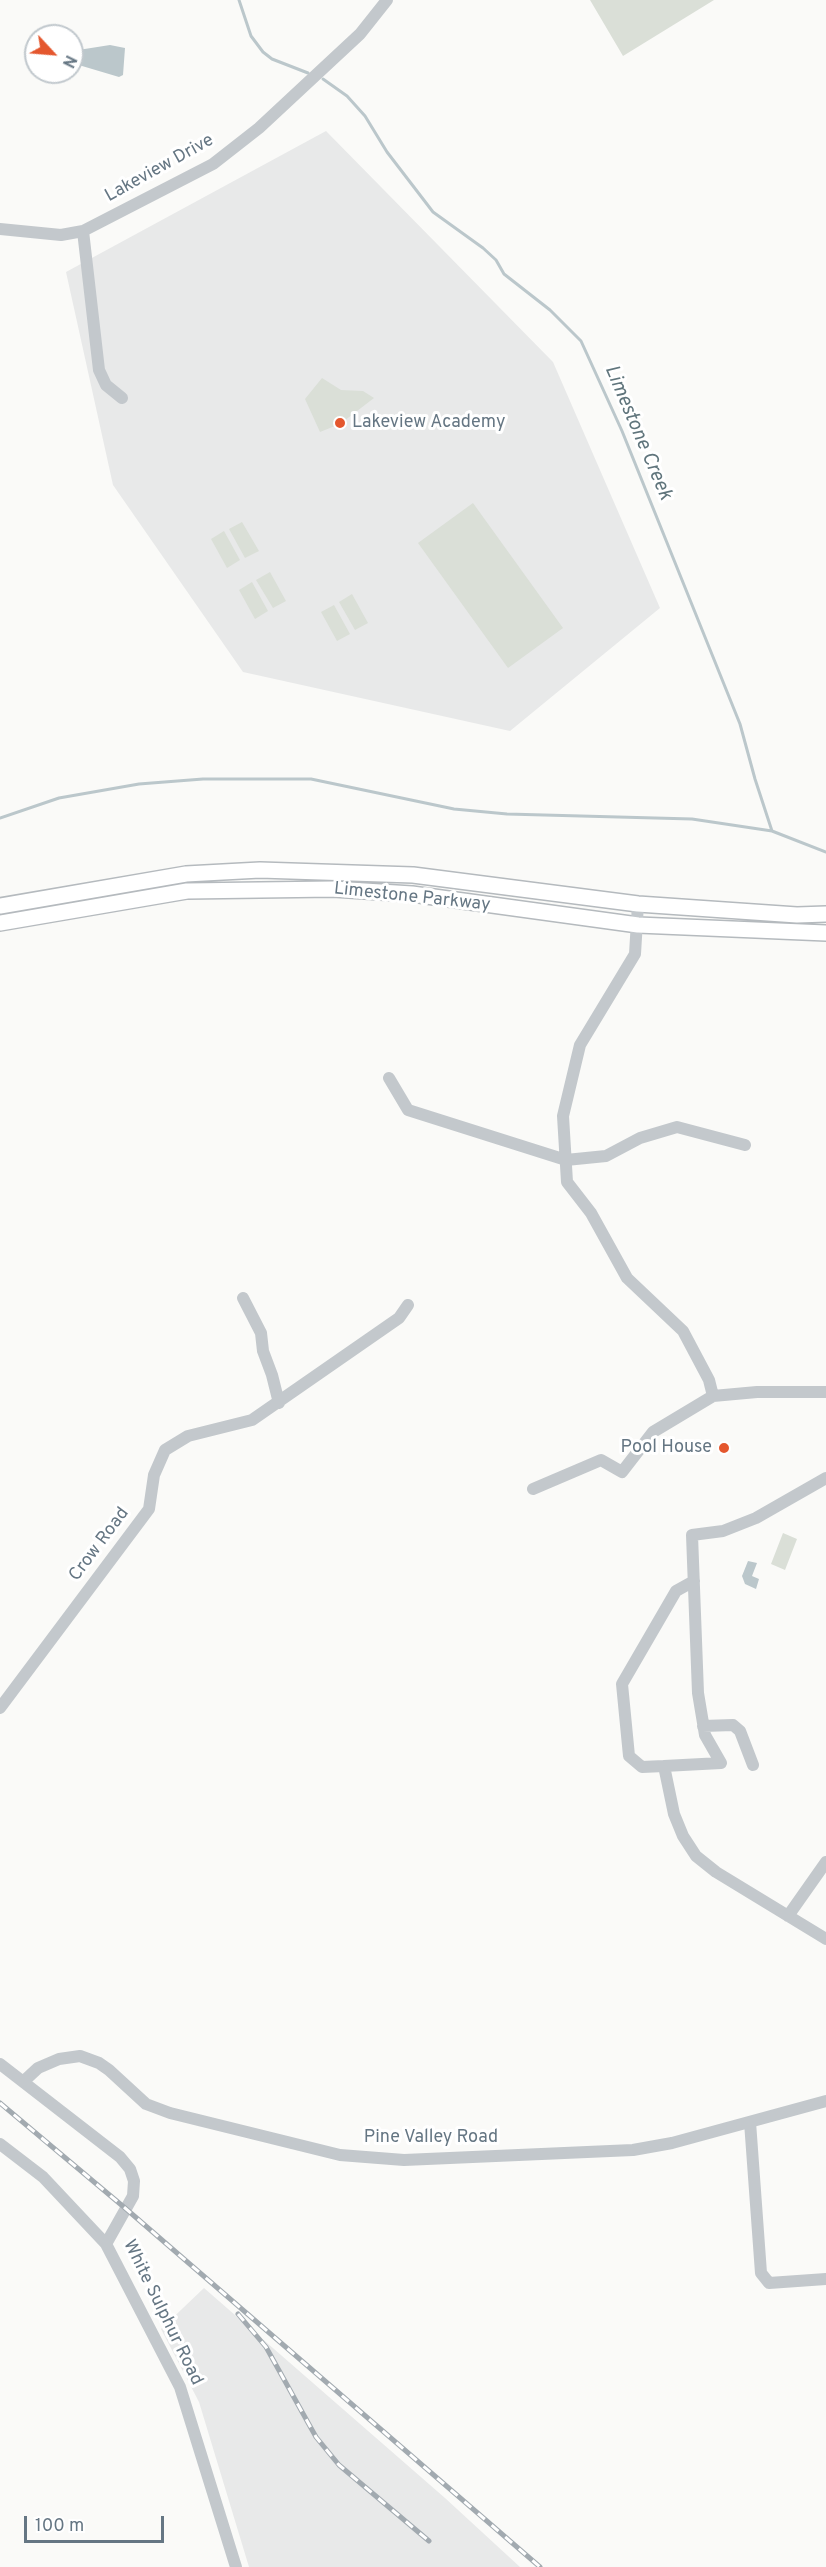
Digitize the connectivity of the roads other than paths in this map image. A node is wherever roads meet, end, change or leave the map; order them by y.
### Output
1 (387, 0) edge
2 (0, 229) edge
3 (83, 231) junction
4 (122, 398) dead end
5 (638, 904) junction
6 (0, 906) edge
7 (826, 914) edge
8 (0, 923) edge
9 (638, 925) junction
10 (826, 933) edge
11 (389, 1078) dead end
12 (745, 1145) dead end
13 (566, 1160) junction
14 (243, 1298) dead end
15 (408, 1305) dead end
16 (826, 1392) edge
17 (713, 1396) junction
18 (279, 1403) junction
19 (826, 1478) edge
20 (533, 1489) dead end
21 (694, 1581) junction
22 (0, 1708) edge
23 (703, 1726) junction
24 (753, 1765) dead end
25 (664, 1766) junction
26 (826, 1862) edge
27 (788, 1916) junction
28 (826, 1939) edge
29 (0, 2064) edge
30 (24, 2081) junction
31 (826, 2101) edge
32 (750, 2122) junction
33 (0, 2144) edge
34 (106, 2244) junction
35 (826, 2279) edge
36 (236, 2567) edge

1 - 3 street, Lakeview Drive
2 - 3 street, Lakeview Drive
3 - 4 street
5 - 6 main road, Limestone Parkway
5 - 7 main road, Limestone Parkway
5 - 9 street
8 - 9 main road, Limestone Parkway
9 - 10 main road, Limestone Parkway
9 - 13 street
11 - 13 street
12 - 13 street
13 - 17 street
14 - 18 street
15 - 18 street, Crow Road
16 - 17 street
17 - 20 street
18 - 22 street, Crow Road
19 - 21 street
21 - 23 street
21 - 25 street
23 - 24 street
23 - 25 street
25 - 27 street
26 - 27 street
27 - 28 street
29 - 30 street, White Sulphur Road
30 - 32 street, Pine Valley Road
30 - 34 street, White Sulphur Road
31 - 32 street, Pine Valley Road
32 - 35 street
33 - 34 street
34 - 36 street, White Sulphur Road

